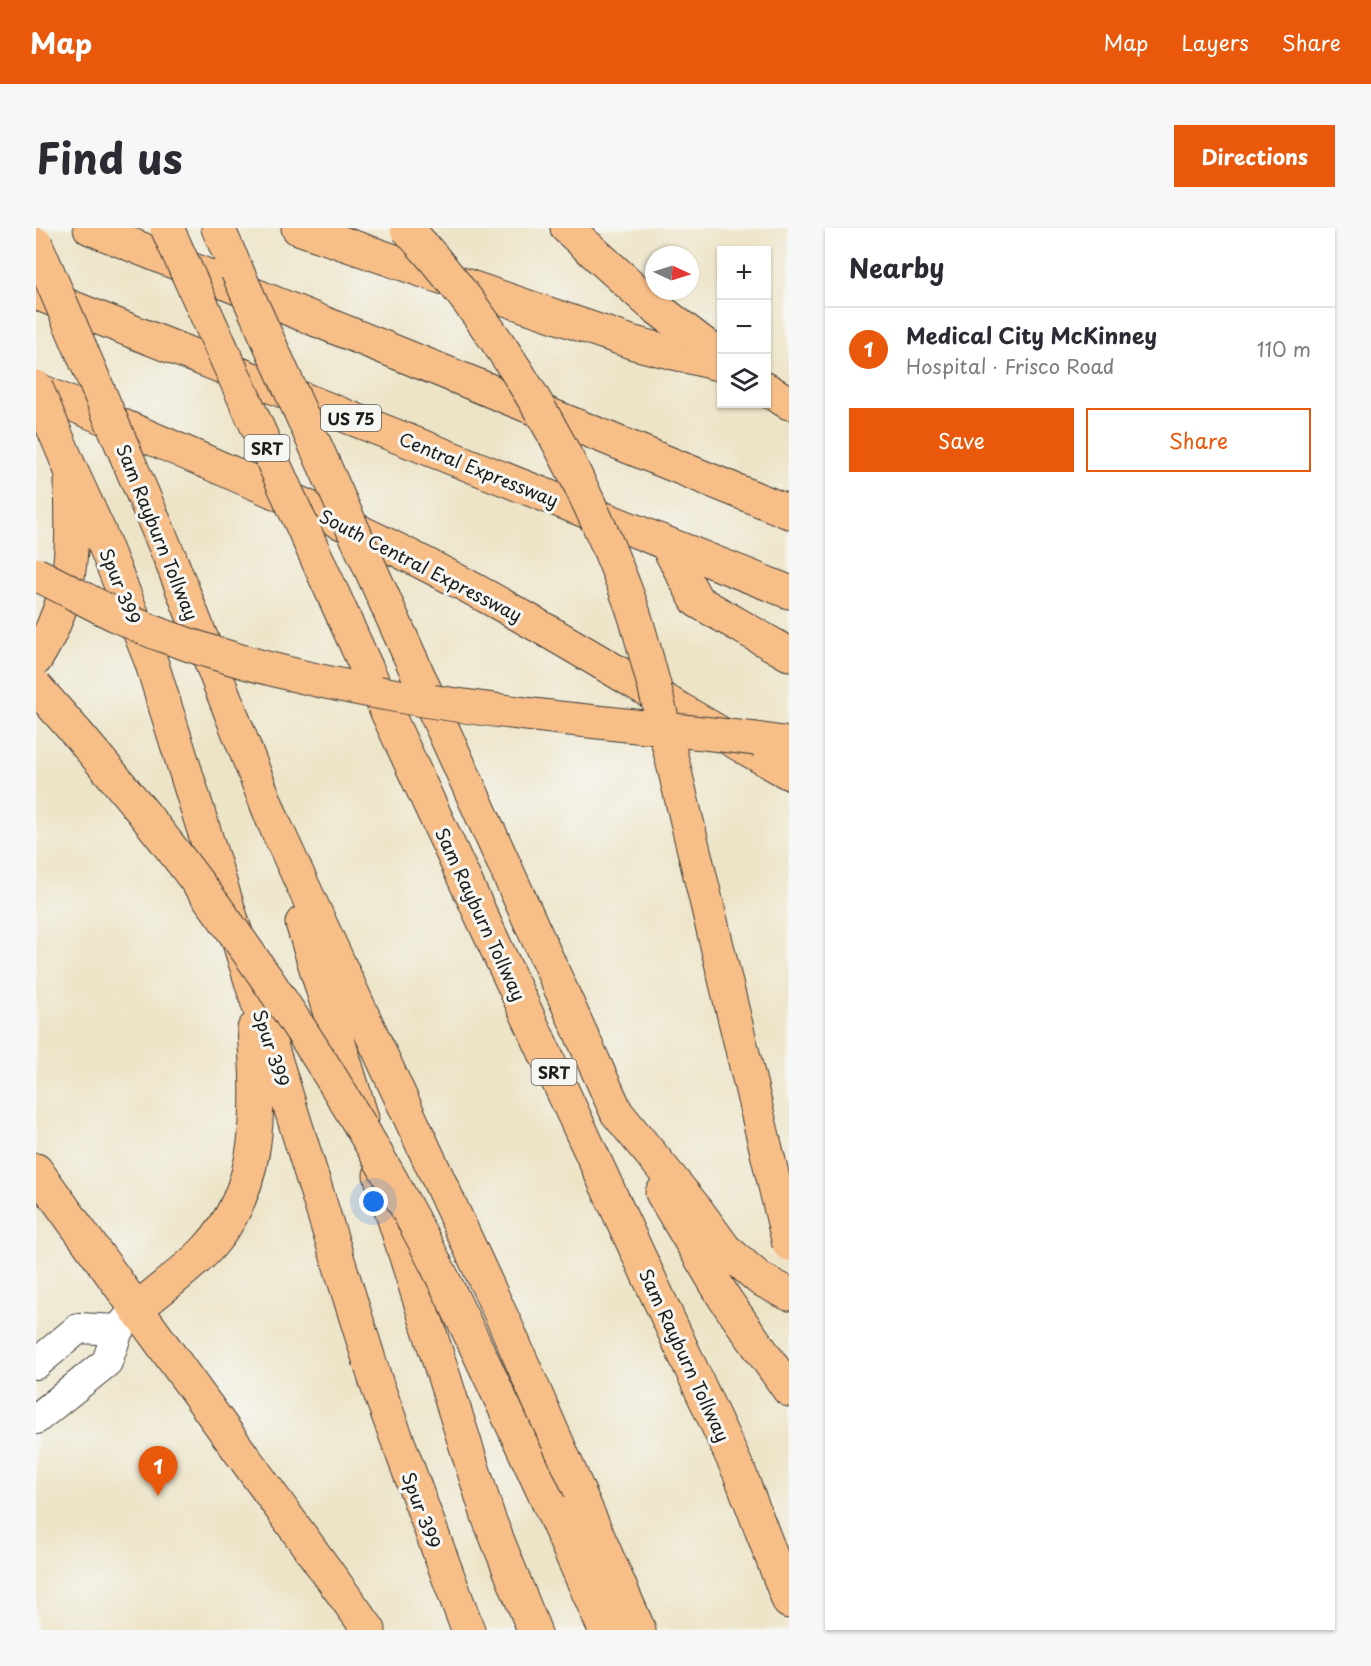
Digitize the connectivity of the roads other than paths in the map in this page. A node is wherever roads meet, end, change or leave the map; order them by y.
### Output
1 (90, 228) edge
2 (167, 228) edge
3 (218, 228) edge
4 (298, 228) edge
5 (407, 228) edge
6 (567, 228) edge
7 (36, 244) edge
8 (36, 293) edge
9 (717, 354) edge
10 (717, 364) edge
11 (771, 378) edge
12 (789, 382) edge
13 (36, 388) edge
14 (771, 392) edge
15 (789, 403) edge
16 (789, 512) edge
17 (86, 527) junction
18 (666, 543) junction
19 (36, 574) edge
20 (789, 592) edge
21 (789, 654) edge
22 (36, 659) edge
23 (36, 687) edge
24 (789, 744) edge
25 (789, 773) edge
26 (274, 823) junction
27 (251, 979) junction
28 (617, 1113) junction
29 (36, 1170) edge
30 (789, 1244) edge
31 (789, 1294) edge
32 (127, 1320) junction
33 (36, 1364) edge
34 (789, 1390) edge
35 (36, 1419) edge
36 (740, 1474) junction
37 (789, 1564) edge
38 (789, 1602) edge
39 (369, 1630) edge
40 (468, 1630) edge
41 (534, 1630) edge
42 (604, 1630) edge
43 (639, 1630) edge

1 - 16 main road
2 - 36 main road, Sam Rayburn Tollway / SRT, bridge
3 - 28 main road, bridge
4 - 10 main road
5 - 30 main road, bridge
6 - 9 main road
7 - 26 main road, Sam Rayburn Tollway, bridge
8 - 18 main road, Central Expressway / US 75
11 - 12 main road
13 - 17 main road, Spur 399, bridge
13 - 25 main road, South Central Expressway
14 - 15 main road
17 - 22 main road
17 - 27 main road, Spur 399
18 - 20 main road, Central Expressway / US 75
18 - 21 main road
19 - 24 main road, bridge
23 - 42 main road, bridge
26 - 41 main road
26 - 43 main road
27 - 32 main road
27 - 40 main road, Spur 399
28 - 31 main road
28 - 34 main road
29 - 32 main road
32 - 33 street
32 - 35 street
32 - 39 main road
36 - 37 main road
36 - 38 main road, Sam Rayburn Tollway / SRT

